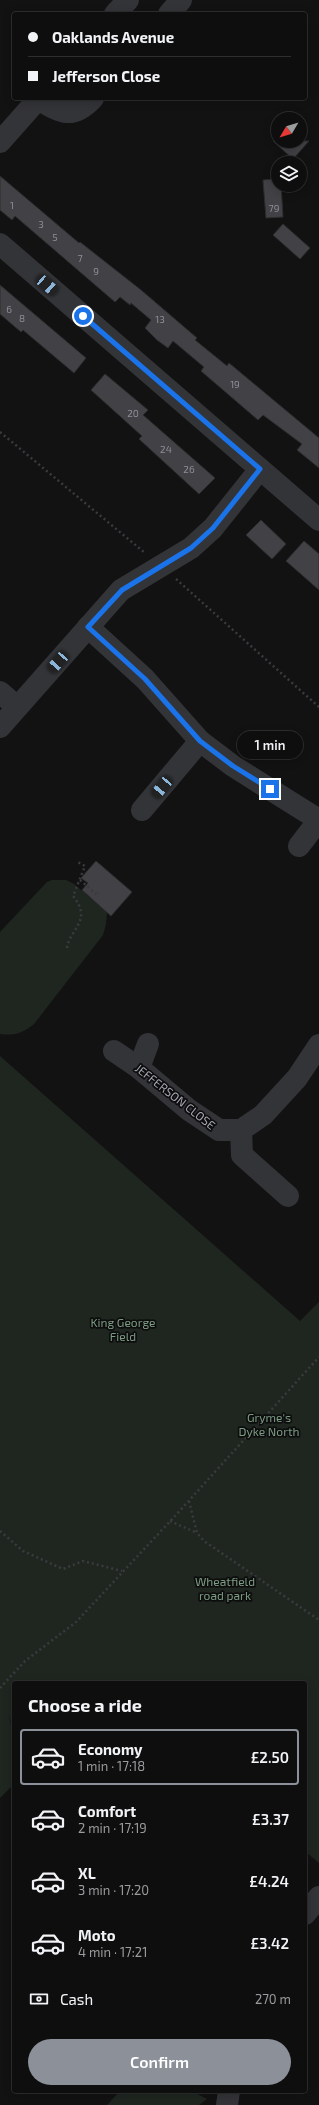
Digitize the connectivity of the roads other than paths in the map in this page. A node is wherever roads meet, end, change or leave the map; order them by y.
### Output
1 (128, 0) edge
2 (181, 0) edge
3 (118, 12) edge
4 (171, 12) edge
5 (38, 100) edge
6 (41, 100) edge
7 (91, 100) edge
8 (0, 142) edge
9 (0, 244) edge
10 (260, 469) junction
11 (319, 520) edge
12 (88, 627) junction
13 (0, 692) edge
14 (17, 707) junction
15 (0, 727) edge
16 (200, 741) junction
17 (142, 810) dead end
18 (319, 820) edge
19 (299, 846) dead end
20 (148, 1044) dead end
21 (319, 1045) edge
22 (114, 1051) dead end
23 (139, 1068) junction
24 (241, 1130) junction
25 (288, 1196) dead end
26 (319, 1897) edge
27 (307, 1912) edge
28 (228, 2093) edge
29 (227, 2105) edge

1 - 3 street
2 - 4 street
5 - 8 street
6 - 7 street
9 - 10 street
10 - 11 street
10 - 12 street
12 - 14 street
12 - 16 street
13 - 14 street
14 - 15 street
16 - 17 street
16 - 18 street
18 - 19 street
20 - 23 street
21 - 24 street
22 - 23 street, JEFFERSON CLOSE
23 - 24 street, JEFFERSON CLOSE
24 - 25 street
26 - 27 street
28 - 29 street

